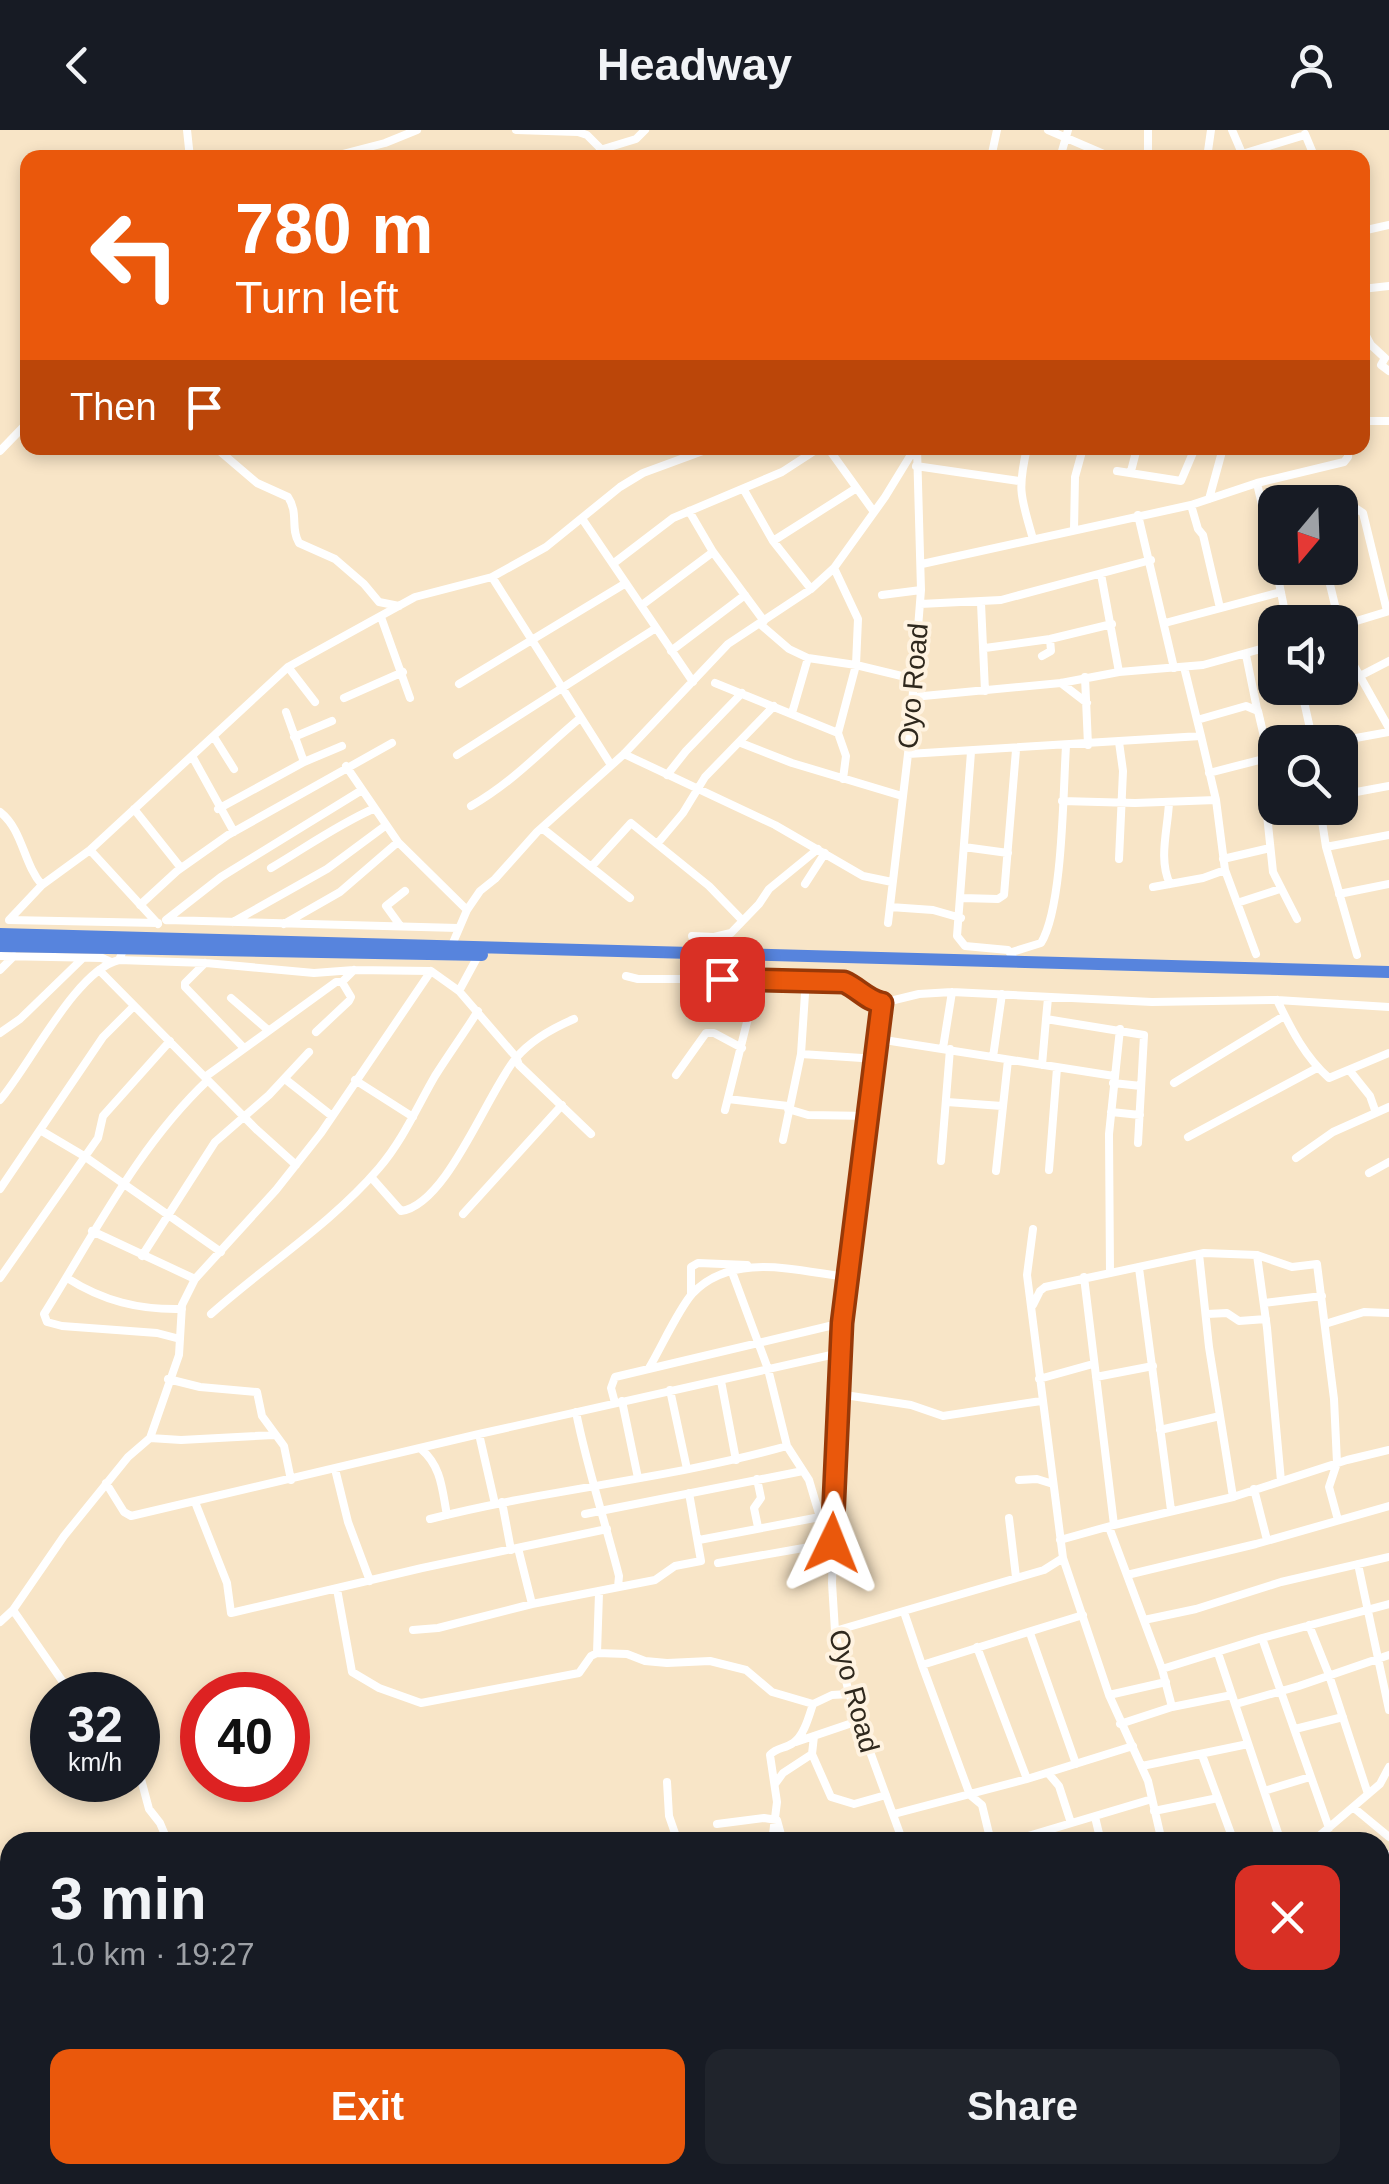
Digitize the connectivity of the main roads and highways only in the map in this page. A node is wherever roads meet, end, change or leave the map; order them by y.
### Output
1 (0, 934) edge
2 (0, 946) edge
3 (561, 952) junction
4 (1389, 975) edge

1 - 3 highway
2 - 3 highway
3 - 4 highway
3 - 4 highway

